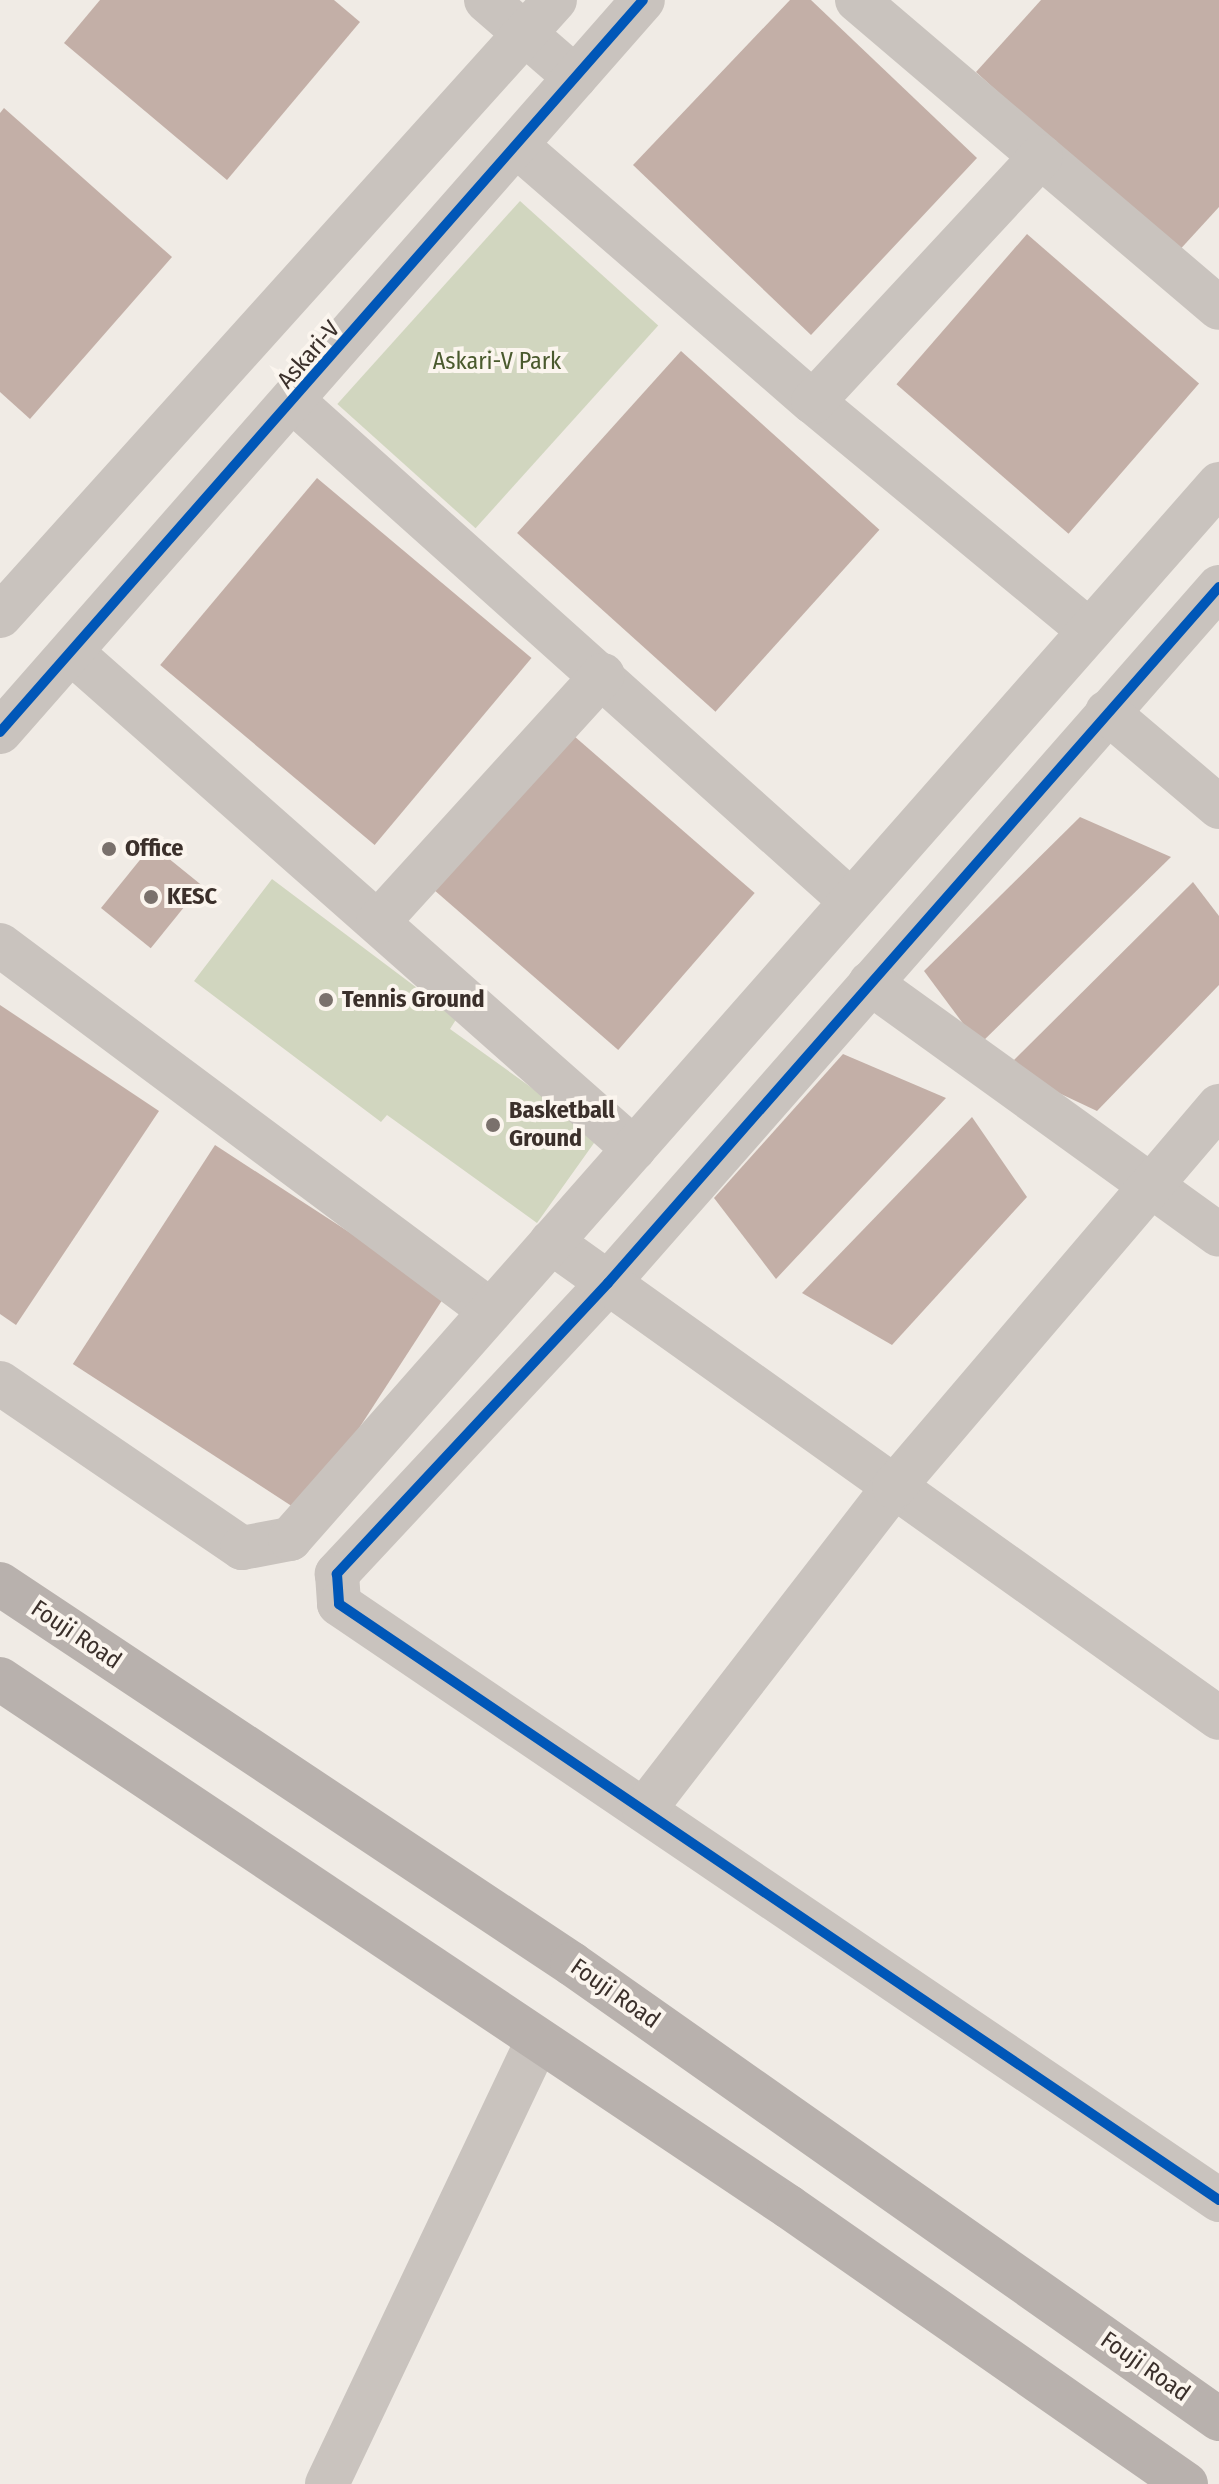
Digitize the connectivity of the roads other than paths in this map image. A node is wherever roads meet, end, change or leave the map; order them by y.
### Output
1 (486, 0) edge
2 (554, 0) edge
3 (643, 0) edge
4 (857, 0) edge
5 (525, 36) junction
6 (603, 44) junction
7 (575, 77) junction
8 (517, 146) junction
9 (1041, 157) junction
10 (1219, 308) edge
11 (294, 402) junction
12 (813, 402) junction
13 (1219, 484) edge
14 (1219, 587) edge
15 (0, 616) edge
16 (1090, 631) junction
17 (71, 652) junction
18 (603, 675) junction
19 (1107, 712) junction
20 (0, 732) edge
21 (1219, 807) edge
22 (851, 901) junction
23 (378, 922) junction
24 (0, 945) edge
25 (870, 983) junction
26 (1219, 1106) edge
27 (634, 1149) junction
28 (1150, 1186) junction
29 (1219, 1235) edge
30 (551, 1242) junction
31 (608, 1283) junction
32 (491, 1311) junction
33 (0, 1383) edge
34 (894, 1487) junction
35 (0, 1584) edge
36 (0, 1679) edge
37 (1219, 1718) edge
38 (644, 1810) junction
39 (538, 2039) junction
40 (1219, 2200) edge
41 (1219, 2419) edge
42 (327, 2484) edge
43 (1186, 2484) edge

1 - 5 street
2 - 5 street
2 - 6 street
3 - 6 street, Askari-V
4 - 9 street
5 - 7 street
5 - 15 street
6 - 7 street, Askari-V
7 - 8 street, Askari-V
8 - 11 street, Askari-V
8 - 12 street
9 - 10 street
9 - 12 street
11 - 17 street, Askari-V
11 - 18 street
12 - 16 street
13 - 16 street
14 - 19 street
16 - 22 street
17 - 20 street, Askari-V
17 - 23 street
18 - 22 street
18 - 23 street
19 - 21 street
19 - 25 street
22 - 27 street
23 - 27 street
24 - 32 street
25 - 28 street
25 - 31 street
26 - 28 street
27 - 30 street
28 - 29 street
28 - 34 street
30 - 31 street
30 - 32 street
31 - 34 street
31 - 38 street
32 - 33 street
34 - 37 street
34 - 38 street
35 - 41 main road, Fouji Road
36 - 39 main road
38 - 40 street
39 - 42 street
39 - 43 main road

